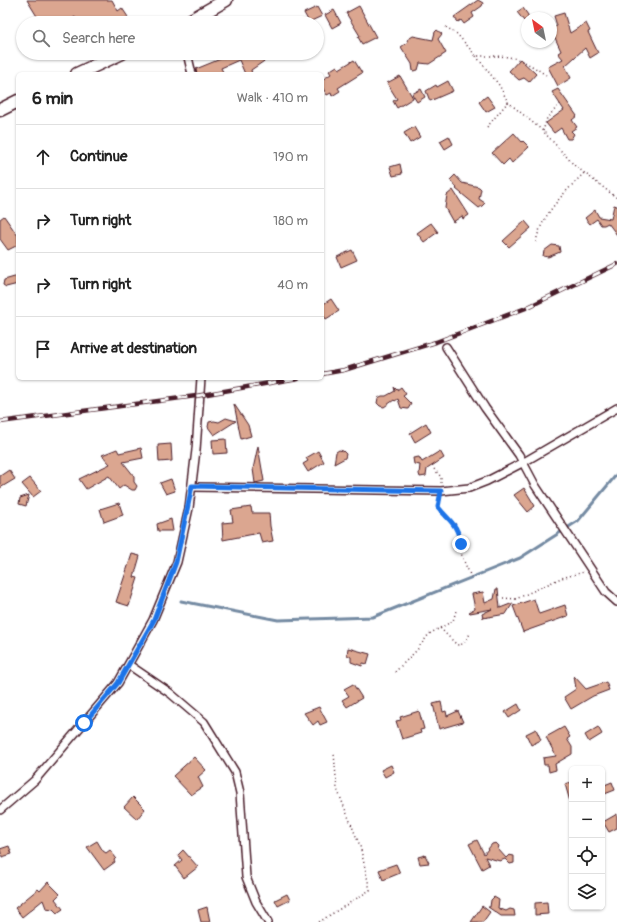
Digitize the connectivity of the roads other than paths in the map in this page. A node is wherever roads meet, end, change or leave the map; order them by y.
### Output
1 (226, 0) edge
2 (198, 16) edge
3 (107, 60) edge
4 (189, 60) edge
5 (81, 72) edge
6 (192, 72) edge
7 (16, 102) edge
8 (0, 110) edge
9 (446, 347) dead end
10 (201, 380) edge
11 (617, 408) edge
12 (524, 462) junction
13 (192, 486) junction
14 (617, 602) edge
15 (129, 665) junction
16 (0, 810) edge
17 (268, 922) edge

1 - 2 main road
3 - 5 main road
4 - 6 street
7 - 8 main road
9 - 12 street
10 - 13 street
11 - 12 street
12 - 13 street
12 - 14 street
13 - 15 street
15 - 16 street
15 - 17 street

